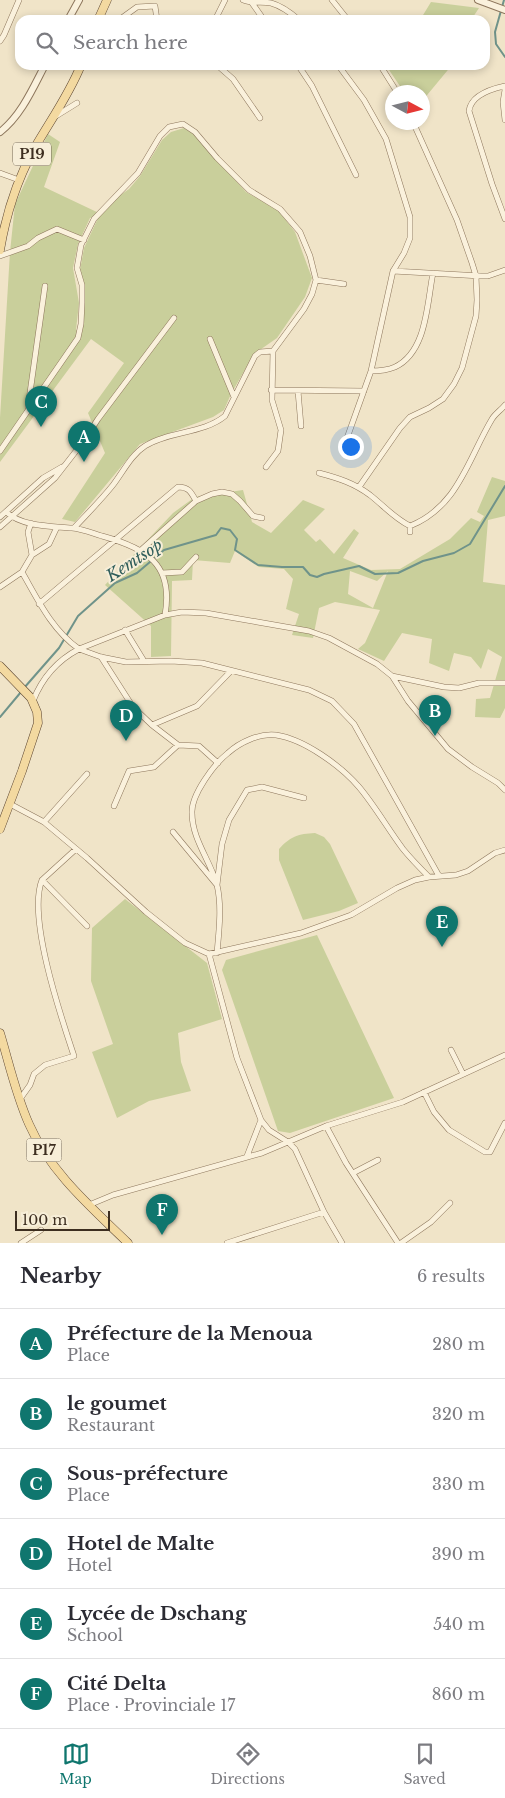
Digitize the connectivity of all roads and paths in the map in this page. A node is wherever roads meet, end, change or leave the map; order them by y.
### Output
1 (19, 0) edge
2 (80, 0) edge
3 (107, 0) edge
4 (225, 0) edge
5 (243, 0) edge
6 (332, 0) edge
7 (478, 0) edge
8 (252, 3) junction
9 (502, 9) edge
10 (71, 15) edge
11 (100, 15) edge
12 (126, 15) edge
13 (156, 15) edge
14 (218, 15) edge
15 (260, 15) edge
16 (293, 15) edge
17 (344, 15) edge
18 (0, 41) edge
19 (42, 70) edge
20 (79, 70) edge
21 (222, 70) edge
22 (301, 70) edge
23 (342, 70) edge
24 (383, 70) edge
25 (393, 85) edge
26 (505, 86) edge
27 (505, 90) edge
28 (77, 103) dead end
29 (53, 117) junction
30 (260, 118) dead end
31 (505, 120) edge
32 (416, 130) edge
33 (0, 132) edge
34 (0, 174) edge
35 (356, 175) dead end
36 (19, 180) junction
37 (505, 219) edge
38 (84, 240) junction
39 (0, 250) edge
40 (0, 256) edge
41 (505, 270) edge
42 (393, 271) junction
43 (433, 272) junction
44 (476, 276) junction
45 (316, 280) junction
46 (344, 284) dead end
47 (45, 286) dead end
48 (174, 318) dead end
49 (210, 339) dead end
50 (273, 350) junction
51 (371, 371) junction
52 (272, 390) junction
53 (298, 391) junction
54 (364, 391) junction
55 (234, 397) junction
56 (505, 405) edge
57 (27, 410) junction
58 (301, 426) dead end
59 (347, 438) dead end
60 (0, 451) edge
61 (64, 466) junction
62 (266, 467) dead end
63 (319, 473) dead end
64 (359, 488) junction
65 (196, 501) junction
66 (6, 512) junction
67 (0, 517) edge
68 (12, 517) junction
69 (262, 518) dead end
70 (31, 523) junction
71 (410, 526) junction
72 (0, 527) edge
73 (57, 527) junction
74 (74, 528) junction
75 (410, 532) dead end
76 (117, 540) junction
77 (142, 550) junction
78 (32, 554) junction
79 (196, 557) dead end
80 (22, 572) junction
81 (162, 573) junction
82 (0, 587) edge
83 (40, 604) junction
84 (164, 615) junction
85 (126, 630) junction
86 (80, 648) junction
87 (101, 657) junction
88 (144, 661) junction
89 (0, 666) edge
90 (232, 671) junction
91 (392, 676) junction
92 (505, 683) edge
93 (33, 701) junction
94 (152, 725) junction
95 (178, 744) junction
96 (218, 763) junction
97 (87, 774) dead end
98 (505, 790) edge
99 (304, 798) dead end
100 (10, 804) junction
101 (114, 806) dead end
102 (44, 822) junction
103 (0, 829) edge
104 (173, 832) dead end
105 (76, 849) junction
106 (505, 850) edge
107 (439, 876) junction
108 (428, 877) junction
109 (42, 880) junction
110 (217, 885) junction
111 (87, 926) dead end
112 (217, 953) junction
113 (209, 954) junction
114 (0, 1033) edge
115 (450, 1050) dead end
116 (505, 1055) edge
117 (463, 1074) junction
118 (424, 1092) junction
119 (20, 1099) junction
120 (261, 1120) junction
121 (505, 1123) edge
122 (326, 1126) junction
123 (288, 1142) junction
124 (247, 1156) junction
125 (378, 1160) dead end
126 (353, 1173) junction
127 (450, 1204) dead end
128 (89, 1205) junction
129 (324, 1212) junction
130 (42, 1230) dead end
131 (21, 1243) edge
132 (128, 1243) edge
133 (227, 1243) edge
134 (342, 1243) edge
135 (400, 1243) edge

1 - 18 street
2 - 10 street
3 - 11 main road
4 - 14 street
5 - 8 street
6 - 17 street
7 - 9 street
8 - 15 street
8 - 16 street
12 - 13 street
19 - 33 street
20 - 29 main road, P19
21 - 30 street
22 - 35 street
23 - 42 street
24 - 25 street
26 - 37 street
27 - 31 street
28 - 29 street
29 - 36 main road, P19
32 - 44 street
34 - 36 street
36 - 39 main road, P19
38 - 40 street
38 - 45 street
38 - 57 street
41 - 44 street
42 - 43 street
42 - 51 street
43 - 44 street
43 - 51 street
44 - 64 street
45 - 46 street
45 - 50 street
47 - 57 street
48 - 61 street
49 - 55 street
50 - 52 street
50 - 55 street
51 - 54 street
52 - 53 street
52 - 62 street
53 - 54 street
53 - 58 street
54 - 59 street
55 - 74 street
56 - 71 street
57 - 60 street
61 - 66 street
61 - 68 street
63 - 64 street
64 - 71 street
65 - 69 street
65 - 76 street
65 - 77 street
66 - 67 street
66 - 68 street
68 - 70 street
68 - 72 street
70 - 73 street
70 - 78 street
71 - 75 street
73 - 74 street
73 - 78 street
74 - 76 street
76 - 77 street
76 - 83 street
77 - 81 street
78 - 80 street
79 - 81 street
80 - 82 street
80 - 83 street
81 - 84 street
83 - 86 street
84 - 85 street
84 - 91 street
85 - 86 street
85 - 88 street
86 - 87 street
86 - 93 street
87 - 88 street
87 - 94 street
88 - 90 street
89 - 93 main road
90 - 94 street
90 - 107 street
91 - 92 street
91 - 98 street
93 - 100 main road
94 - 95 street
95 - 96 street
95 - 101 street
96 - 108 street
96 - 110 street
97 - 102 street
99 - 110 street
100 - 102 street
100 - 103 main road
102 - 105 street
104 - 110 street
105 - 109 street
105 - 113 street
106 - 107 street
107 - 108 street
108 - 112 street
109 - 111 street
109 - 119 street
110 - 112 street
112 - 113 street
113 - 120 street
114 - 119 main road, P17
115 - 117 street
116 - 117 street
117 - 118 street
118 - 121 street
118 - 122 street
119 - 128 main road, P17
120 - 123 street
120 - 124 street
122 - 123 street
122 - 126 street
123 - 124 street
123 - 129 street
124 - 128 street
125 - 126 street
126 - 135 street
127 - 135 street
128 - 132 main road, P17
129 - 133 street
129 - 134 street
130 - 131 street

